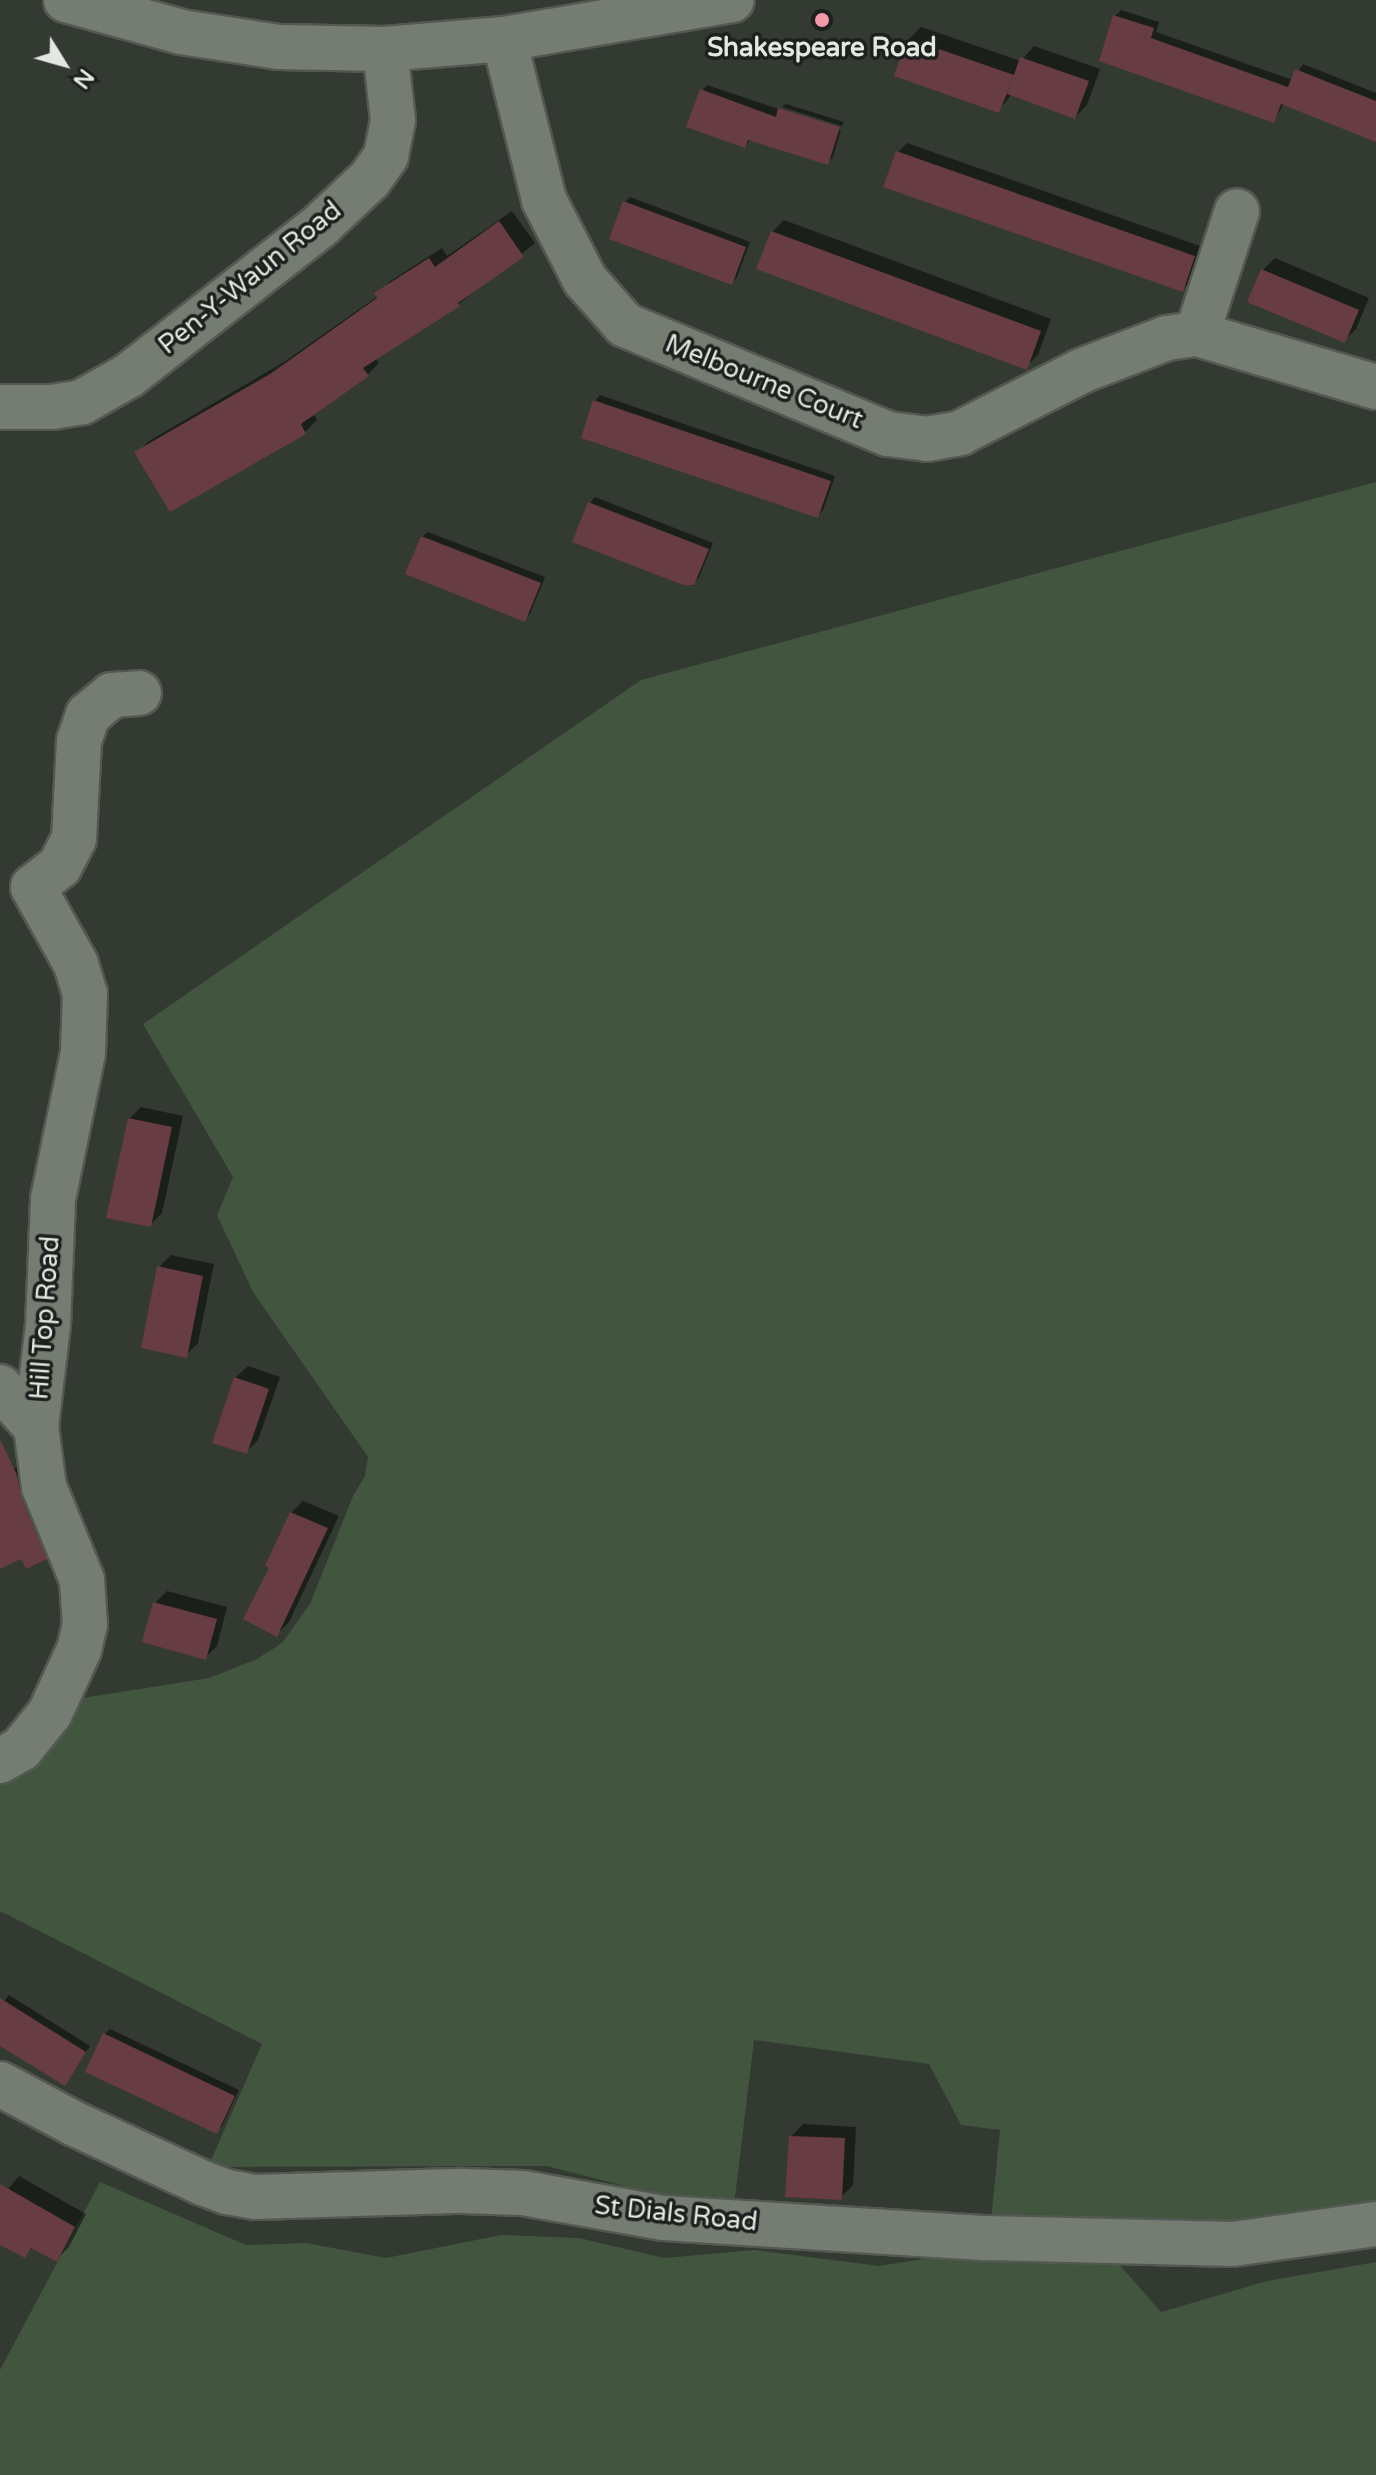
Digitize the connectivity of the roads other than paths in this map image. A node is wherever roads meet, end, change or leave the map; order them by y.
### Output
1 (66, 0) edge
2 (732, 0) edge
3 (186, 16) edge
4 (504, 39) junction
5 (385, 49) junction
6 (1237, 211) dead end
7 (1197, 334) junction
8 (1376, 387) edge
9 (0, 407) edge
10 (139, 693) dead end
11 (16, 883) edge
12 (0, 1387) edge
13 (36, 1427) junction
14 (0, 1761) edge
15 (0, 2084) edge
16 (1376, 2224) edge

1 - 3 street
2 - 4 street
3 - 5 street
4 - 5 street
4 - 7 street, Melbourne Court
5 - 9 street, Pen-Y-Waun Road
6 - 7 street
7 - 8 street, Melbourne Court
10 - 11 street
11 - 13 street, Hill Top Road
12 - 13 street
13 - 14 street, Hill Top Road
15 - 16 street, St Dials Road

